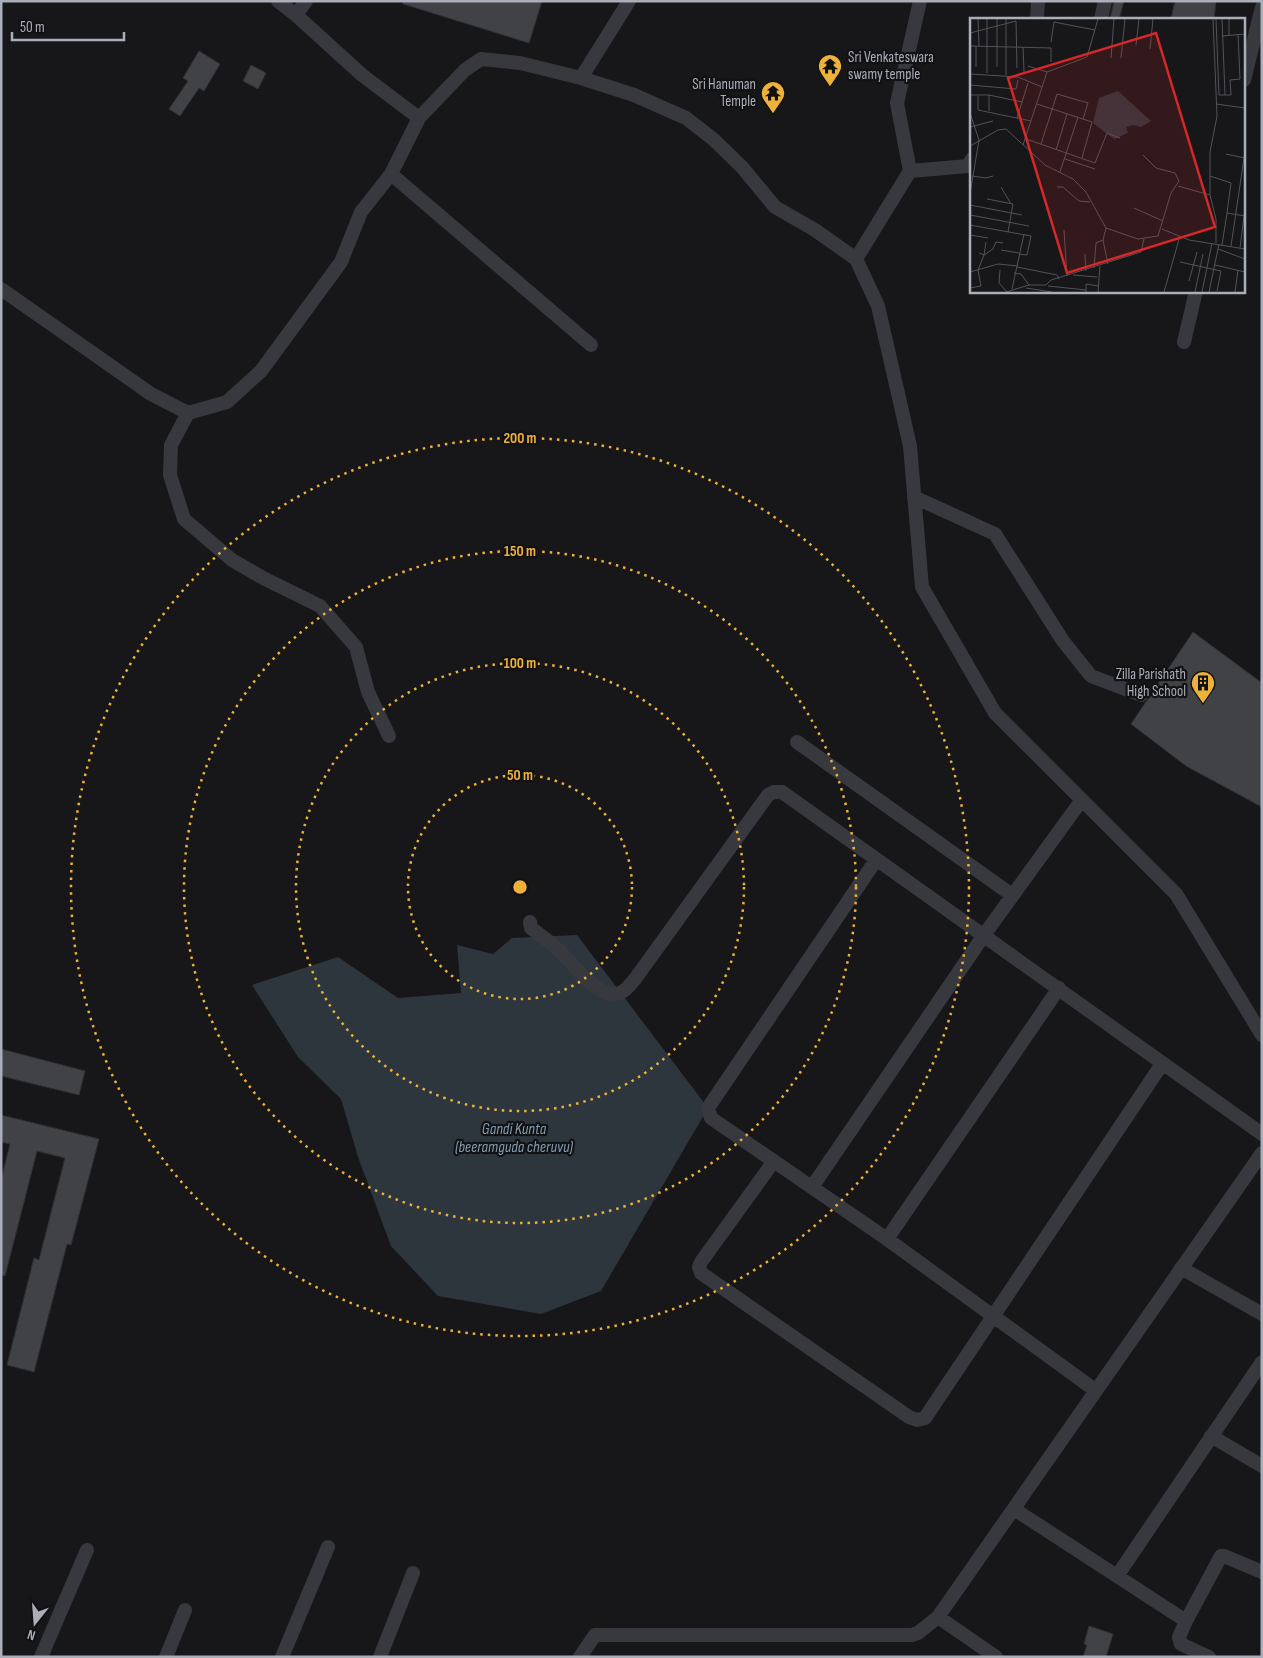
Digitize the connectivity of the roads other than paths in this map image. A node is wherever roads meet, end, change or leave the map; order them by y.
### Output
1 (278, 1) edge
2 (306, 1) edge
3 (629, 1) edge
4 (920, 1) edge
5 (1038, 1) edge
6 (1105, 1) edge
7 (1262, 6) edge
8 (296, 15) junction
9 (1037, 18) edge
10 (1101, 18) edge
11 (1246, 65) edge
12 (581, 78) junction
13 (419, 118) junction
14 (970, 163) edge
15 (910, 171) junction
16 (390, 174) junction
17 (856, 259) junction
18 (1, 290) edge
19 (1196, 292) edge
20 (1184, 342) dead end
21 (591, 345) dead end
22 (188, 413) junction
23 (914, 497) junction
24 (1141, 695) dead end
25 (388, 736) dead end
26 (797, 742) dead end
27 (1081, 801) junction
28 (876, 860) junction
29 (1012, 895) junction
30 (530, 922) dead end
31 (984, 936) junction
32 (1059, 988) junction
33 (1262, 1035) edge
34 (1162, 1064) junction
35 (1262, 1134) edge
36 (1262, 1153) edge
37 (774, 1161) junction
38 (812, 1188) junction
39 (887, 1239) junction
40 (1181, 1268) junction
41 (1262, 1314) edge
42 (993, 1316) junction
43 (1262, 1362) edge
44 (1095, 1390) junction
45 (1211, 1436) junction
46 (1262, 1466) edge
47 (1014, 1509) junction
48 (328, 1547) dead end
49 (87, 1550) dead end
50 (1262, 1572) edge
51 (413, 1573) dead end
52 (1117, 1576) junction
53 (185, 1610) dead end
54 (938, 1617) junction
55 (1186, 1622) junction
56 (41, 1657) edge
57 (166, 1657) edge
58 (282, 1657) edge
59 (380, 1657) edge
60 (580, 1657) edge
61 (996, 1657) edge
62 (1209, 1657) edge

1 - 8 street
2 - 8 street
3 - 12 street
4 - 15 street
5 - 9 street
6 - 10 street
7 - 11 street
8 - 13 street
12 - 13 street
12 - 17 street
13 - 16 street
14 - 15 street
15 - 17 street
16 - 21 street
16 - 22 street
17 - 23 street
18 - 22 street
19 - 20 street
22 - 25 street
23 - 24 street
23 - 27 street
26 - 29 street
27 - 29 street
27 - 33 street
28 - 30 street
28 - 31 street
28 - 37 street
29 - 31 street
31 - 32 street
31 - 38 street
32 - 34 street
32 - 39 street
34 - 35 street
34 - 42 street
36 - 40 street
37 - 38 street
37 - 42 street
38 - 39 street
39 - 42 street
40 - 41 street
40 - 44 street
42 - 44 street
43 - 45 street
44 - 47 street
45 - 46 street
45 - 52 street
47 - 52 street
47 - 54 street
48 - 58 street
49 - 56 street
50 - 55 street
51 - 59 street
52 - 55 street
53 - 57 street
54 - 60 street
54 - 61 street
55 - 62 street

